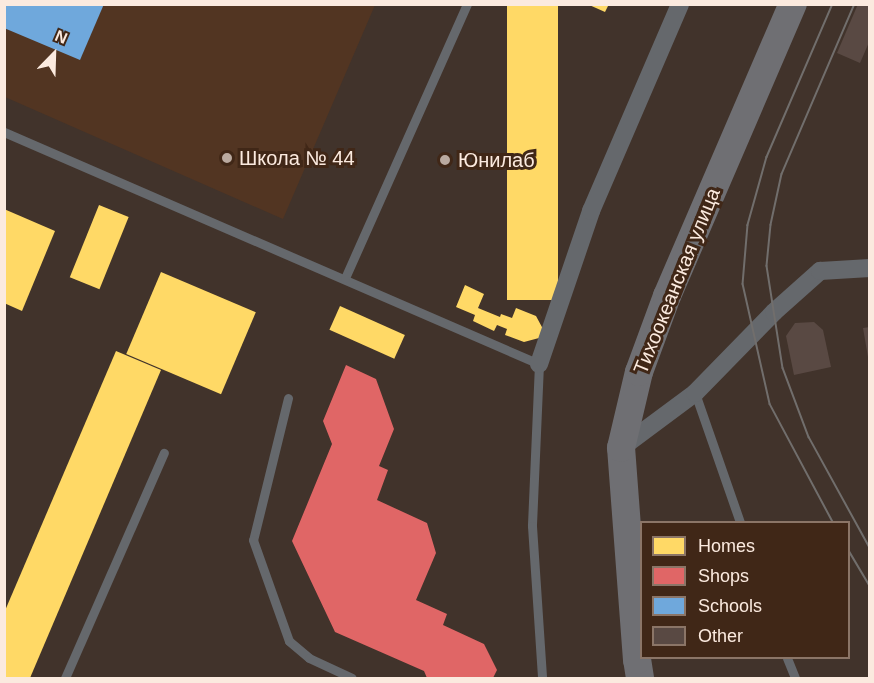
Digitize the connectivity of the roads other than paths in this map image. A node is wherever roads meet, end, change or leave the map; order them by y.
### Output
1 (467, 4) edge
2 (680, 4) edge
3 (794, 4) edge
4 (4, 132) edge
5 (870, 268) edge
6 (345, 278) junction
7 (539, 364) junction
8 (695, 393) junction
9 (288, 398) dead end
10 (621, 448) junction
11 (164, 453) dead end
12 (740, 521) edge
13 (788, 659) edge
14 (65, 678) edge
15 (352, 678) edge
16 (542, 678) edge
17 (640, 678) edge
18 (795, 678) edge

1 - 6 lane
2 - 7 street
3 - 10 main road, Тихоокеанская улица
4 - 6 lane
5 - 8 street
6 - 7 lane
7 - 16 lane
8 - 10 street
8 - 12 lane
9 - 15 lane
10 - 17 main road, Тихоокеанская улица
11 - 14 lane
13 - 18 lane

